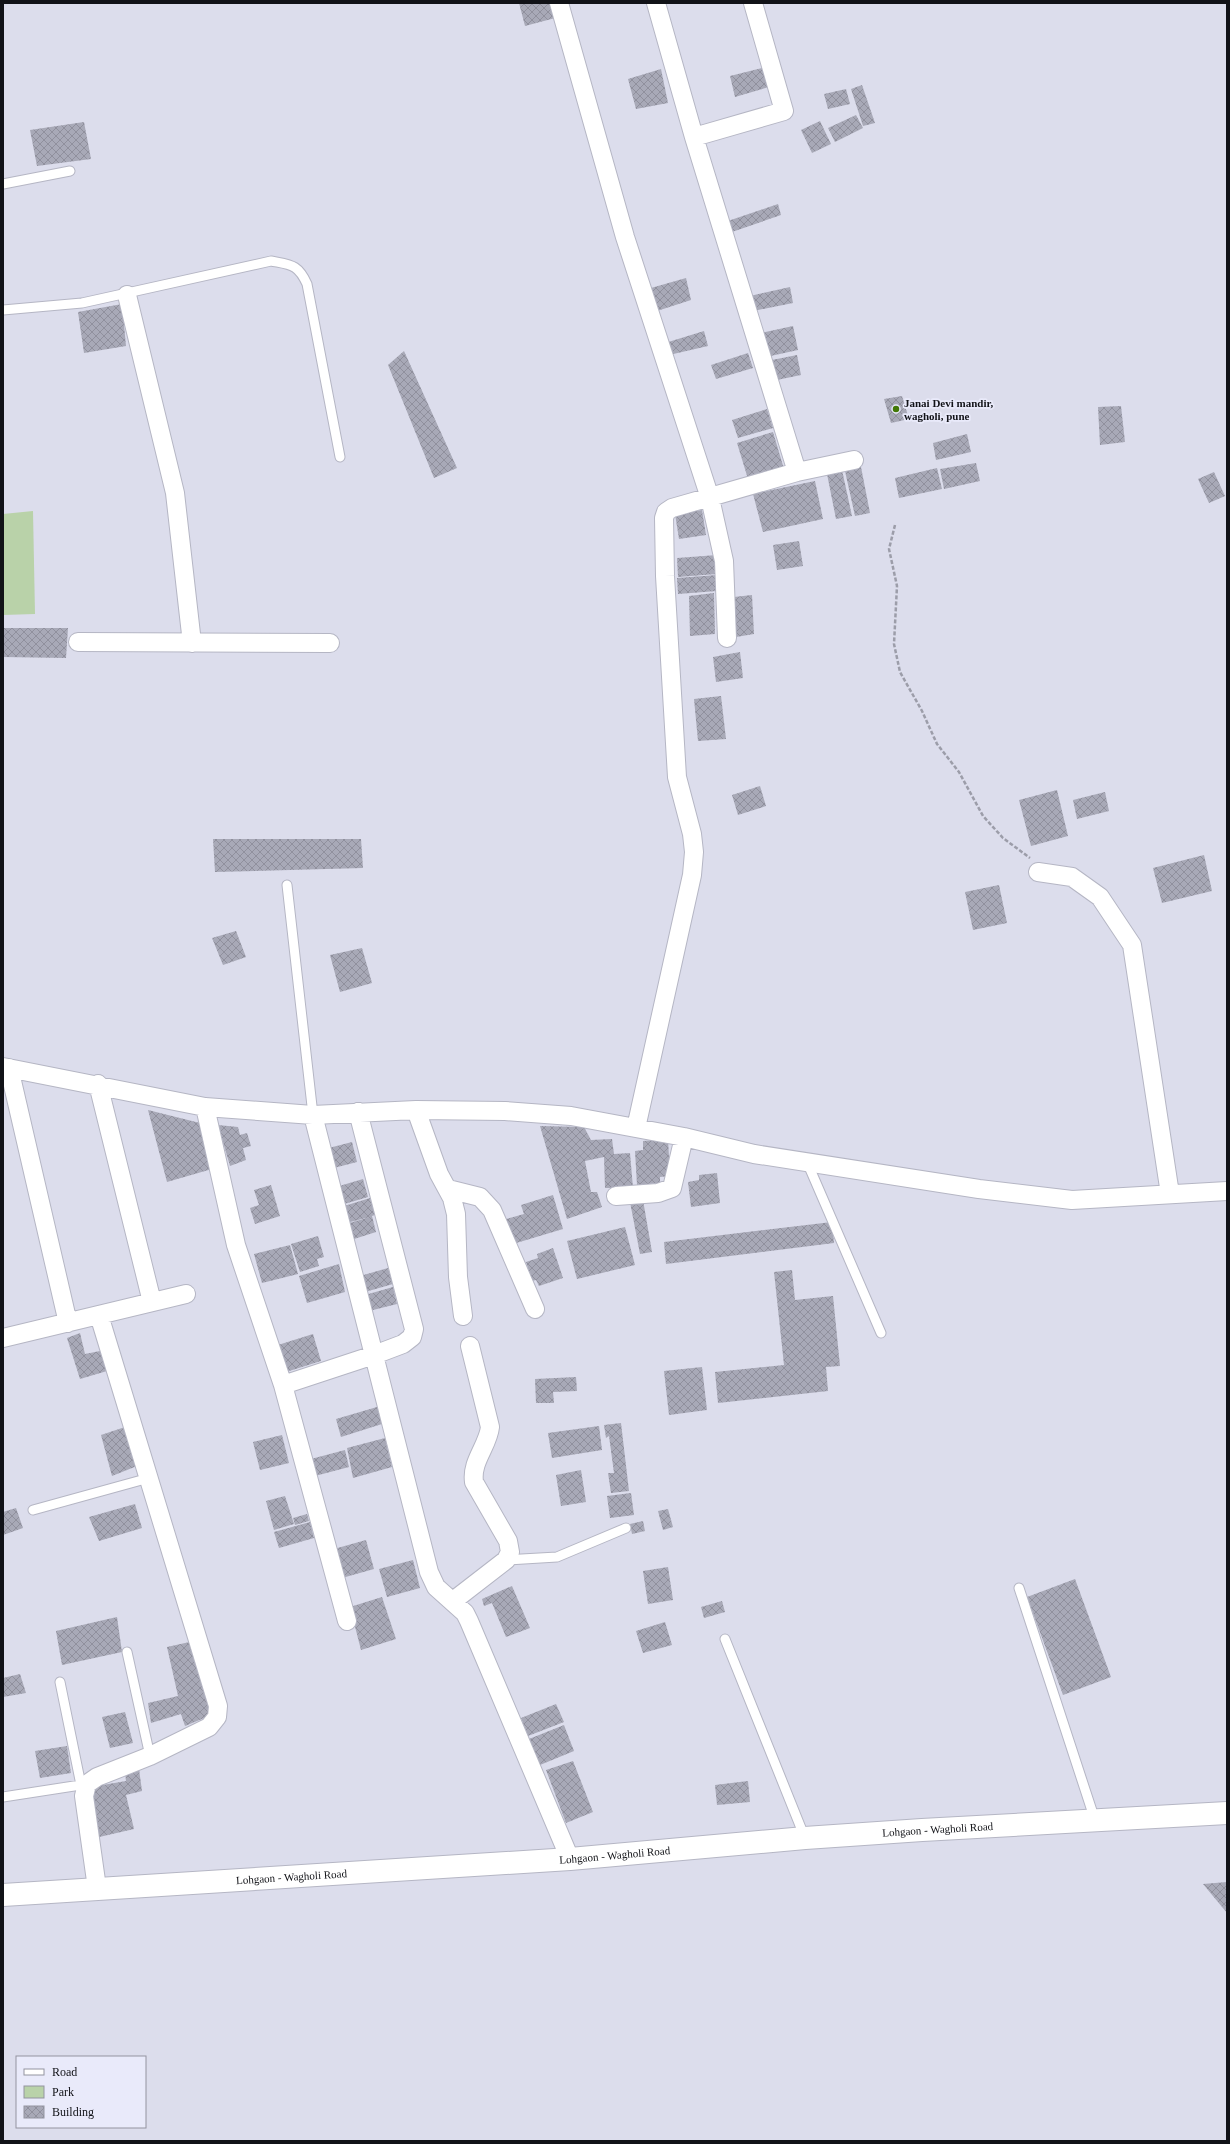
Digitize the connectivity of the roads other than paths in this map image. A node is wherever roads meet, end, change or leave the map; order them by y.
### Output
1 (559, 3) edge
2 (656, 3) edge
3 (753, 3) edge
4 (694, 137) junction
5 (70, 171) dead end
6 (3, 184) edge
7 (127, 295) junction
8 (3, 310) edge
9 (340, 457) dead end
10 (854, 460) dead end
11 (797, 472) junction
12 (710, 498) junction
13 (727, 638) dead end
14 (78, 642) dead end
15 (192, 643) junction
16 (330, 643) dead end
17 (1038, 872) road end
18 (287, 885) dead end
19 (6, 1068) edge
20 (98, 1084) junction
21 (205, 1107) junction
22 (416, 1110) junction
23 (358, 1112) junction
24 (313, 1115) junction
25 (636, 1128) junction
26 (684, 1137) junction
27 (808, 1162) junction
28 (448, 1189) junction
29 (1227, 1191) edge
30 (1170, 1194) junction
31 (616, 1196) dead end
32 (186, 1294) dead end
33 (152, 1302) junction
34 (535, 1309) dead end
35 (99, 1315) junction
36 (463, 1316) dead end
37 (68, 1322) junction
38 (881, 1333) dead end
39 (3, 1338) edge
40 (470, 1346) dead end
41 (374, 1355) junction
42 (283, 1385) junction
43 (149, 1478) junction
44 (33, 1510) dead end
45 (626, 1528) dead end
46 (506, 1560) junction
47 (1019, 1588) dead end
48 (453, 1601) junction
49 (347, 1621) dead end
50 (725, 1639) dead end
51 (127, 1652) dead end
52 (60, 1682) dead end
53 (150, 1756) junction
54 (84, 1785) junction
55 (3, 1796) edge
56 (1227, 1813) edge
57 (1095, 1820) junction
58 (805, 1838) junction
59 (570, 1859) junction
60 (97, 1888) junction
61 (3, 1895) edge

1 - 12 street
2 - 4 street
3 - 4 street
4 - 11 street
5 - 6 lane
7 - 8 lane
7 - 9 lane
7 - 15 street
10 - 11 street
11 - 12 street
12 - 13 street
12 - 25 street
14 - 15 street
15 - 16 street
17 - 30 street
18 - 24 lane
19 - 20 street
19 - 37 street
20 - 21 street
20 - 33 street
21 - 24 street
21 - 42 street
22 - 23 street
22 - 25 street
22 - 28 street
23 - 24 street
23 - 41 street
24 - 41 street
25 - 26 street
26 - 27 street
26 - 31 street
27 - 30 street
27 - 38 lane
28 - 34 street
28 - 36 street
29 - 30 street
32 - 33 street
33 - 35 street
35 - 37 street
35 - 43 street
37 - 39 street
40 - 46 street
41 - 42 street
41 - 48 street
42 - 49 street
43 - 44 lane
43 - 53 street
45 - 46 lane
46 - 48 street
47 - 57 lane
48 - 59 street
50 - 58 lane
51 - 53 lane
52 - 54 lane
53 - 54 street
54 - 55 lane
54 - 60 street
56 - 57 main road, Lohgaon - Wagholi Road
57 - 58 main road, Lohgaon - Wagholi Road
58 - 59 main road, Lohgaon - Wagholi Road
59 - 60 main road, Lohgaon - Wagholi Road
60 - 61 main road, Lohgaon - Wagholi Road

